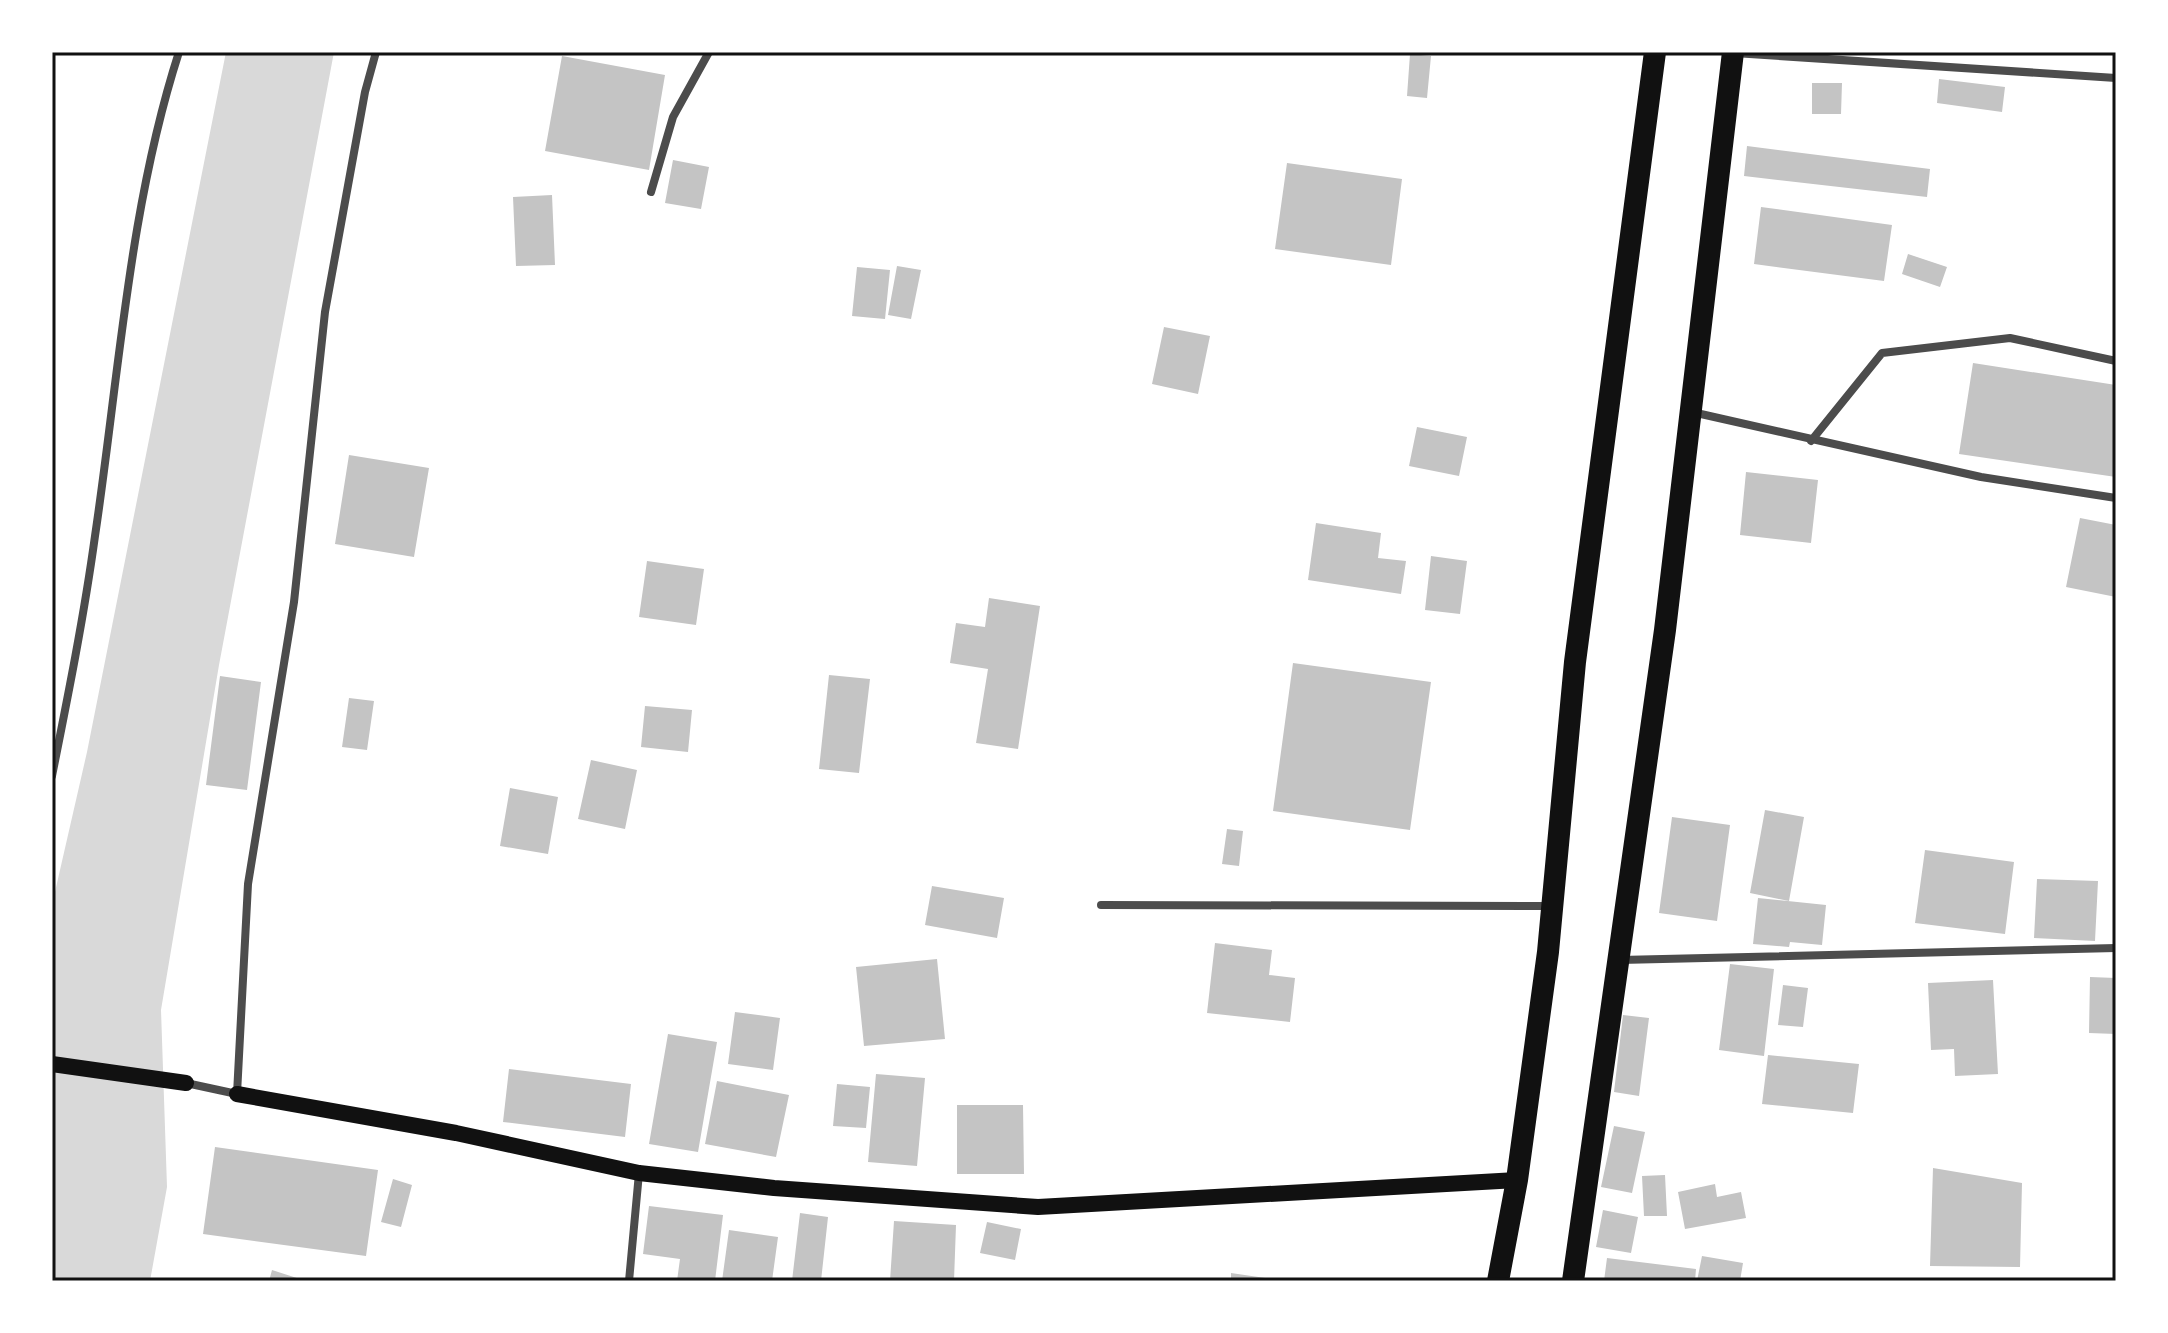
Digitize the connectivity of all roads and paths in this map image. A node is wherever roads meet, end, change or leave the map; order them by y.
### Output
1 (179, 52) edge
2 (376, 52) edge
3 (709, 52) edge
4 (1655, 52) edge
5 (1733, 52) edge
6 (2116, 78) edge
7 (651, 192) dead end
8 (2116, 361) edge
9 (1691, 412) junction
10 (1811, 441) junction
11 (2116, 498) edge
12 (52, 776) edge
13 (1101, 905) dead end
14 (1552, 906) junction
15 (2116, 948) edge
16 (1619, 960) junction
17 (52, 1064) edge
18 (186, 1083) joint
19 (237, 1094) junction
20 (639, 1173) junction
21 (1517, 1180) junction
22 (629, 1281) edge
23 (1498, 1281) edge
24 (1573, 1281) edge

1 - 12 street
2 - 19 street
3 - 7 street
4 - 14 highway
5 - 6 street
5 - 9 highway
8 - 10 street
9 - 10 street
9 - 16 highway
10 - 11 street
13 - 14 street
14 - 21 highway
15 - 16 street
16 - 24 highway
17 - 18 main road
18 - 19 street
19 - 20 main road
20 - 21 main road
20 - 22 street
21 - 23 highway

